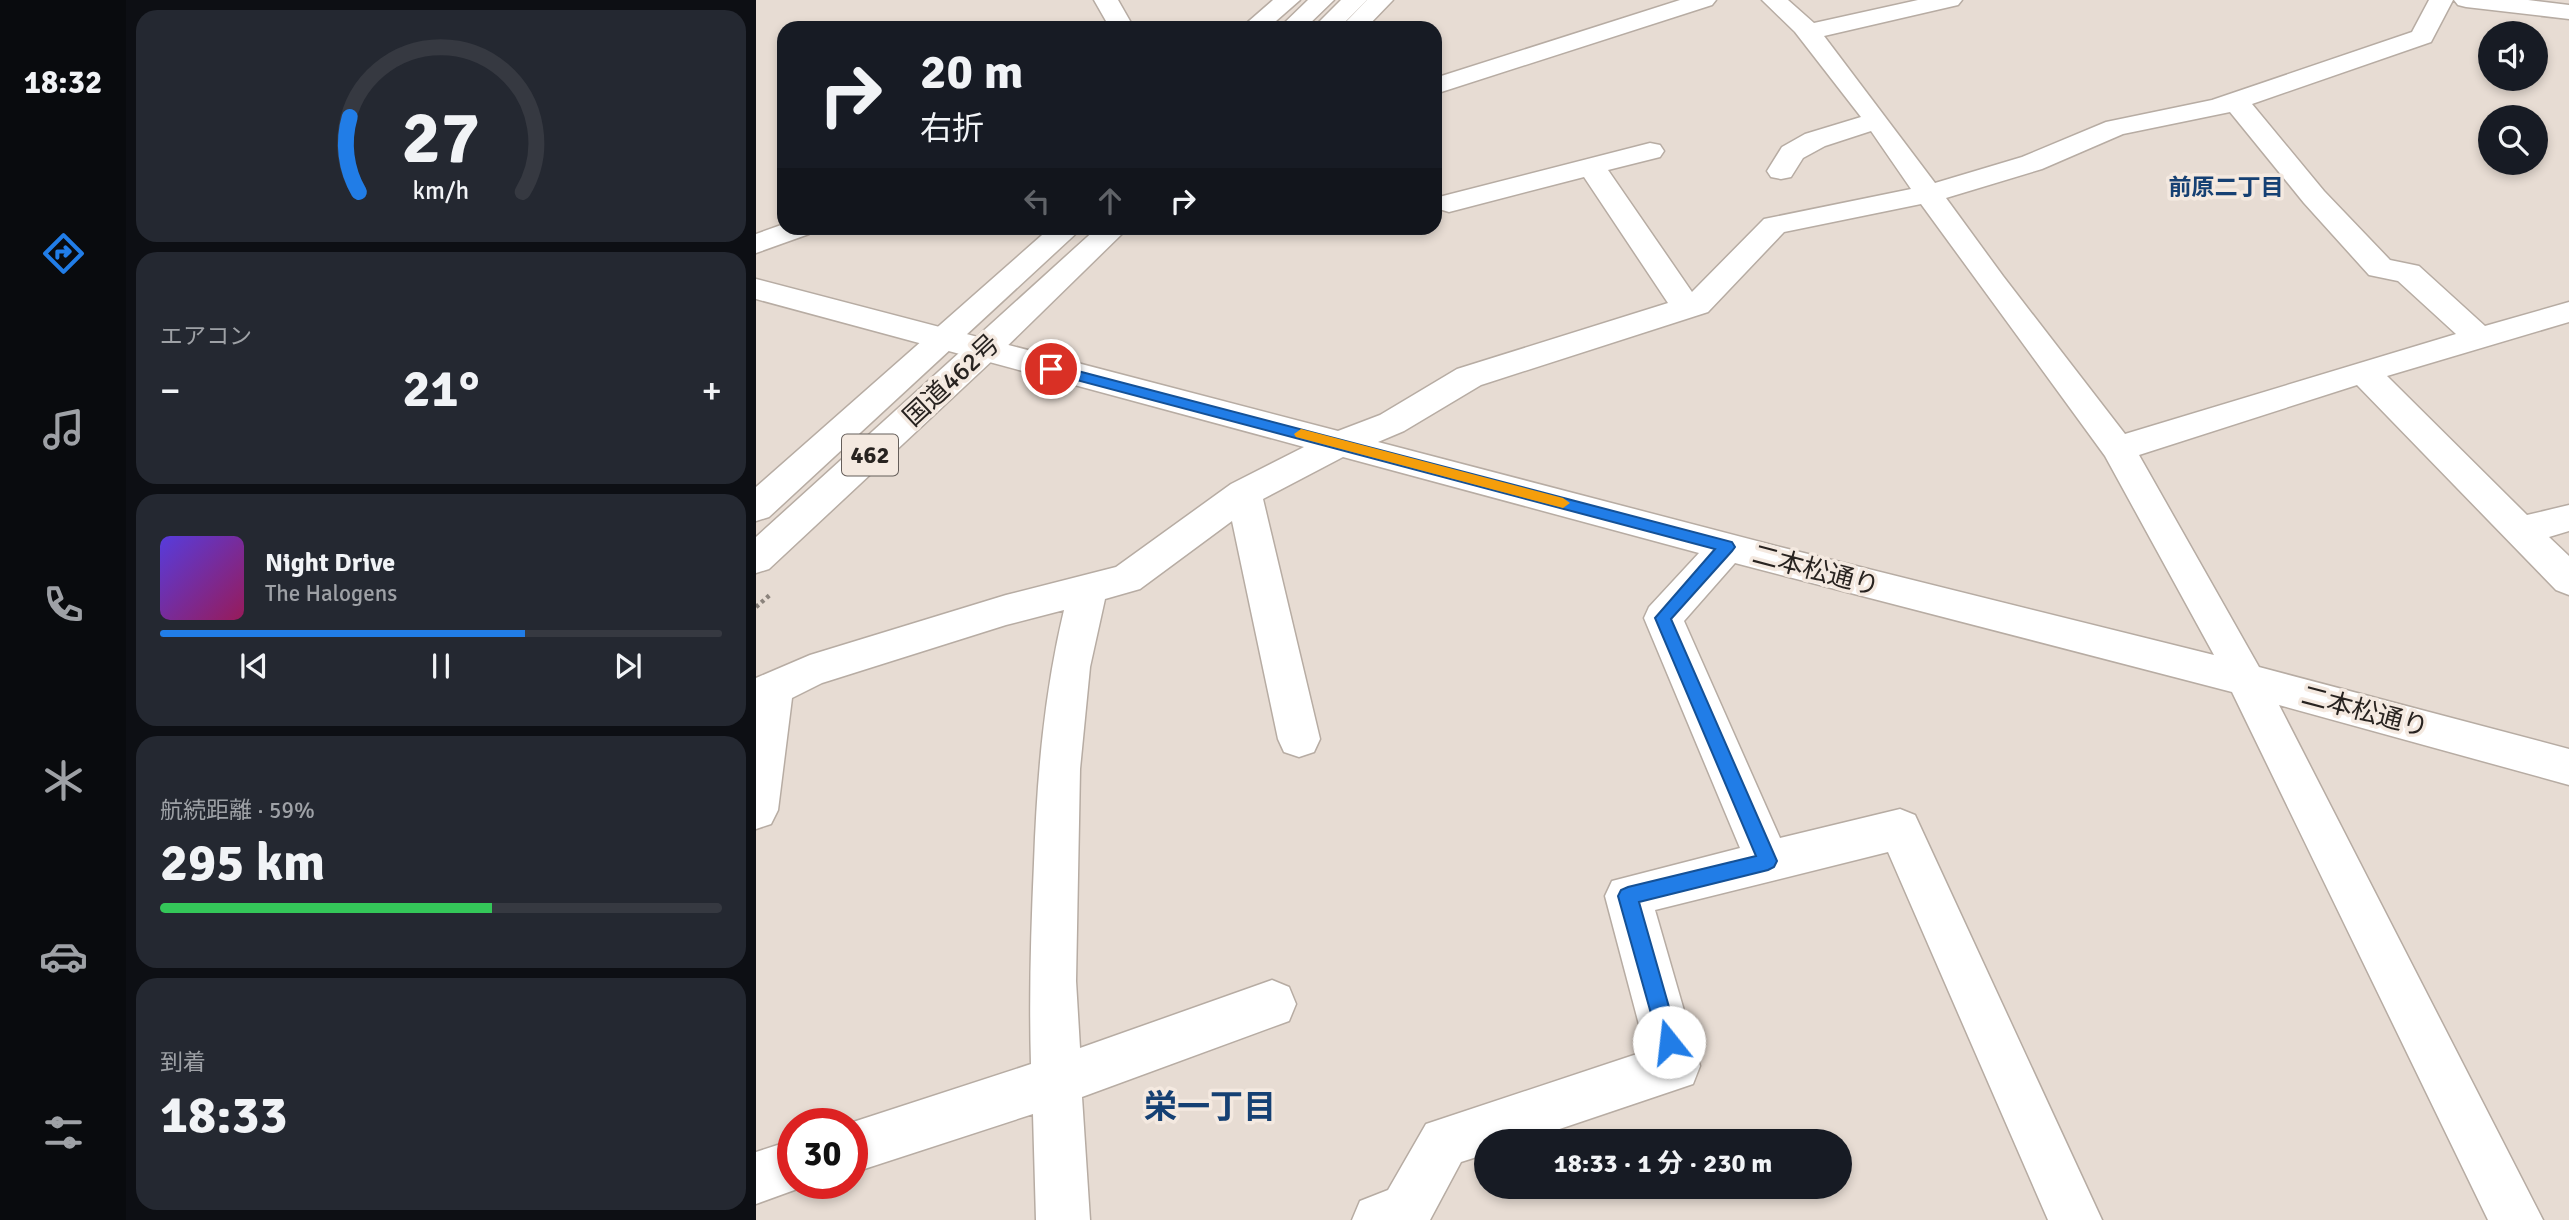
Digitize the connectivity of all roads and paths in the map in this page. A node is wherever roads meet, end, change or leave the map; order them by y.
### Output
1 (1106, 0) edge
2 (1288, 0) edge
3 (1322, 0) edge
4 (1355, 0) edge
5 (1381, 0) edge
6 (1704, 0) edge
7 (1774, 0) edge
8 (1950, 0) edge
9 (2441, 0) edge
10 (2466, 0) edge
11 (2567, 14) edge
12 (1118, 21) edge
13 (1262, 21) edge
14 (1299, 21) edge
15 (1332, 21) edge
16 (1359, 21) edge
17 (1808, 32) junction
18 (1442, 84) edge
19 (2235, 101) junction
20 (1877, 121) junction
21 (1650, 151) dead end
22 (1591, 166) junction
23 (1781, 171) dead end
24 (1928, 194) junction
25 (1449, 203) dead end
26 (780, 235) edge
27 (1059, 235) edge
28 (1106, 235) edge
29 (756, 244) edge
30 (756, 289) edge
31 (1687, 308) junction
32 (2569, 312) edge
33 (2480, 339) junction
34 (941, 340) junction
35 (984, 351) junction
36 (2363, 372) junction
37 (1339, 444) junction
38 (2118, 449) junction
39 (1244, 493) junction
40 (756, 508) edge
41 (2569, 517) edge
42 (2519, 531) junction
43 (1727, 547) junction
44 (756, 559) edge
45 (2569, 580) edge
46 (1088, 588) junction
47 (2244, 679) junction
48 (765, 693) edge
49 (1299, 740) dead end
50 (2569, 767) edge
51 (756, 810) edge
52 (1768, 861) junction
53 (1272, 1004) dead end
54 (1057, 1080) junction
55 (868, 1142) edge
56 (777, 1171) edge
57 (756, 1178) edge
58 (1063, 1220) edge
59 (1379, 1220) edge
60 (2076, 1220) edge
61 (2516, 1220) edge

1 - 12 main road
2 - 13 main road
3 - 14 main road
4 - 15 main road
5 - 16 main road
6 - 18 main road
7 - 17 main road
8 - 17 main road
9 - 19 main road
10 - 11 main road
17 - 20 main road
19 - 24 main road
19 - 33 main road
20 - 23 main road
20 - 24 main road
21 - 22 main road
22 - 25 main road
22 - 31 main road
24 - 31 main road
24 - 38 main road
26 - 29 main road
27 - 34 main road, 国道462号 / 462
28 - 35 main road, 国道462号 / 462
30 - 34 main road, 二本松通り
31 - 37 main road
32 - 33 main road
33 - 36 main road
34 - 35 main road, 二本松通り
34 - 40 main road, 国道462号 / 462
35 - 37 main road, 二本松通り
35 - 44 main road, 国道462号 / 462
36 - 38 main road
36 - 42 main road
37 - 39 main road
37 - 43 main road, 二本松通り
38 - 47 main road
39 - 46 main road
39 - 49 main road
41 - 42 main road
42 - 45 main road
43 - 47 main road, 二本松通り
43 - 52 main road
46 - 48 main road
46 - 54 main road
47 - 50 main road, 二本松通り
47 - 61 main road
48 - 51 main road
52 - 59 main road
52 - 60 main road
53 - 54 main road
54 - 55 main road
54 - 58 main road
56 - 57 main road

